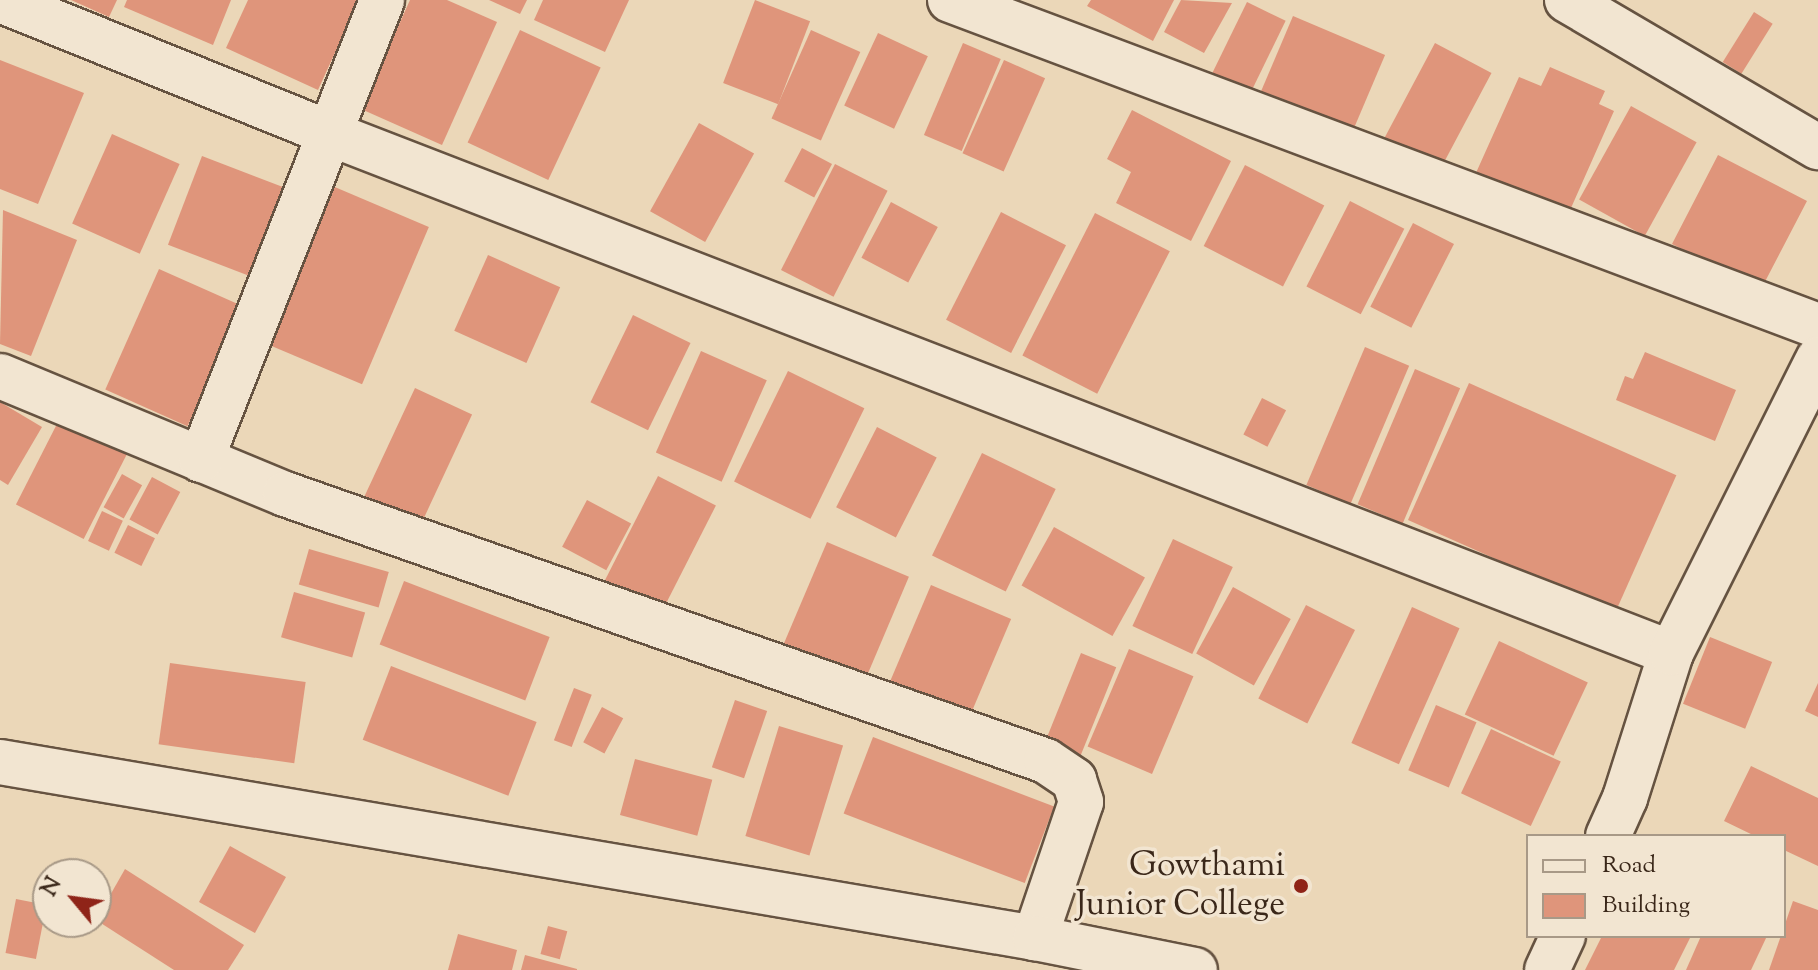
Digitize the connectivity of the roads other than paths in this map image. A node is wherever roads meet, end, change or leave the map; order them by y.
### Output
1 (0, 0) edge
2 (382, 0) edge
3 (950, 0) edge
4 (1567, 0) edge
5 (331, 134) junction
6 (1818, 147) edge
7 (1818, 326) edge
8 (1818, 359) edge
9 (0, 376) edge
10 (201, 460) junction
11 (1671, 653) junction
12 (0, 762) edge
13 (1609, 834) edge
14 (1035, 938) junction
15 (1562, 938) edge
16 (1148, 965) edge
17 (1195, 970) edge
18 (1547, 970) edge

1 - 5 street
2 - 5 street
3 - 7 street
4 - 6 street
5 - 10 street
5 - 11 street
8 - 11 street
9 - 10 street
10 - 14 street
11 - 13 street
12 - 14 street
14 - 16 street
15 - 18 street
16 - 17 street

